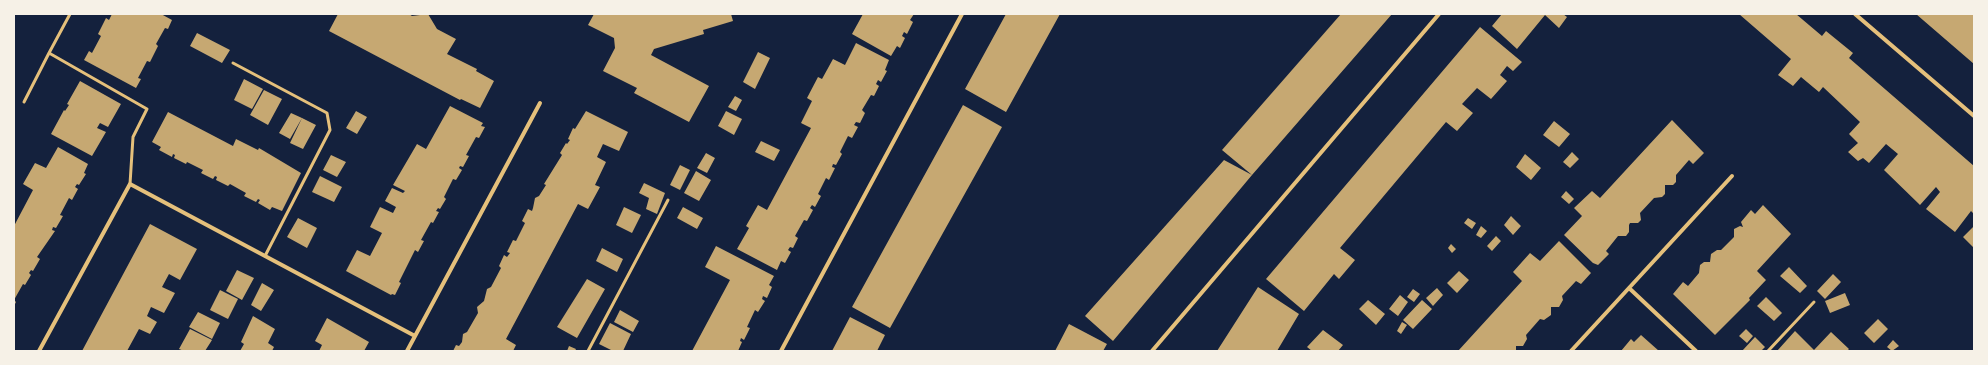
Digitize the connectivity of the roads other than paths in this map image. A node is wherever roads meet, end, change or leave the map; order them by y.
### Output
1 (70, 14) edge
2 (962, 14) edge
3 (1439, 14) edge
4 (1855, 14) edge
5 (49, 53) junction
6 (233, 63) dead end
7 (24, 102) dead end
8 (540, 103) dead end
9 (1974, 116) edge
10 (1732, 176) dead end
11 (130, 184) junction
12 (668, 200) dead end
13 (265, 256) junction
14 (1630, 288) junction
15 (1814, 302) dead end
16 (415, 336) junction
17 (40, 351) edge
18 (407, 351) edge
19 (588, 351) edge
20 (780, 351) edge
21 (1152, 351) edge
22 (1571, 351) edge
23 (1696, 351) edge
24 (1768, 351) edge

1 - 5 lane
2 - 20 street
3 - 21 street
4 - 9 street
5 - 7 lane
5 - 11 lane
6 - 13 lane
8 - 16 street
10 - 14 street
11 - 13 street
11 - 17 street
12 - 19 lane
13 - 16 street
14 - 22 street
14 - 23 street
15 - 24 lane
16 - 18 street

